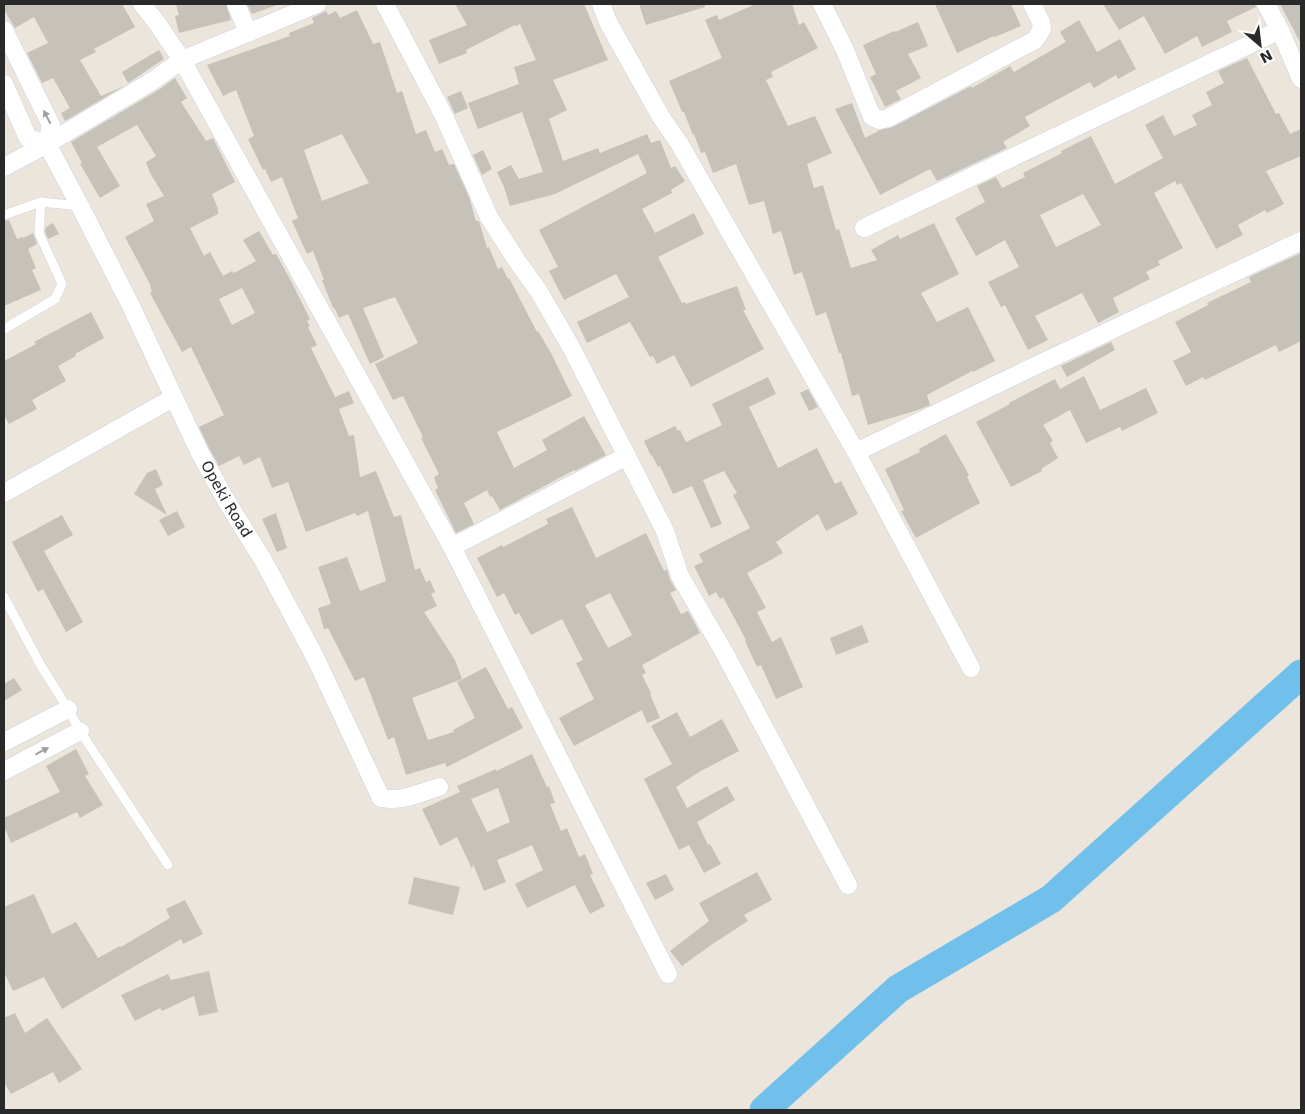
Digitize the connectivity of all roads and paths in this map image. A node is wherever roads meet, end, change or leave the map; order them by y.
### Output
1 (142, 4) edge
2 (236, 4) edge
3 (317, 4) edge
4 (385, 4) edge
5 (601, 4) edge
6 (822, 4) edge
7 (1032, 4) edge
8 (1266, 4) edge
9 (4, 30) edge
10 (1280, 30) junction
11 (248, 34) junction
12 (182, 60) junction
13 (1301, 80) edge
14 (4, 84) edge
15 (46, 144) junction
16 (4, 167) edge
17 (41, 202) junction
18 (80, 206) junction
19 (4, 215) edge
20 (864, 228) dead end
21 (1301, 241) edge
22 (4, 329) edge
23 (173, 398) junction
24 (856, 452) junction
25 (627, 456) junction
26 (4, 493) edge
27 (452, 547) junction
28 (4, 596) edge
29 (971, 668) dead end
30 (68, 709) junction
31 (80, 731) junction
32 (4, 742) edge
33 (4, 771) edge
34 (439, 787) dead end
35 (168, 865) dead end
36 (848, 885) dead end
37 (668, 974) dead end

1 - 12 street
2 - 11 street
3 - 11 street
4 - 25 street
5 - 24 street
6 - 7 street
8 - 10 street
15 -> 9 street
10 - 13 street
10 - 20 street
11 - 12 street
12 - 15 street
12 - 27 street
14 - 15 street
15 - 16 street
15 - 18 street, Opeki Road
17 - 18 lane
17 - 19 lane
17 - 22 lane
18 - 23 street, Opeki Road
21 - 24 street
23 - 26 street
23 - 34 street, Opeki Road
24 - 29 street
25 - 27 street
25 - 36 street
27 - 37 street
28 - 30 lane
30 - 31 lane
30 - 32 street
33 -> 31 street
31 - 35 lane

